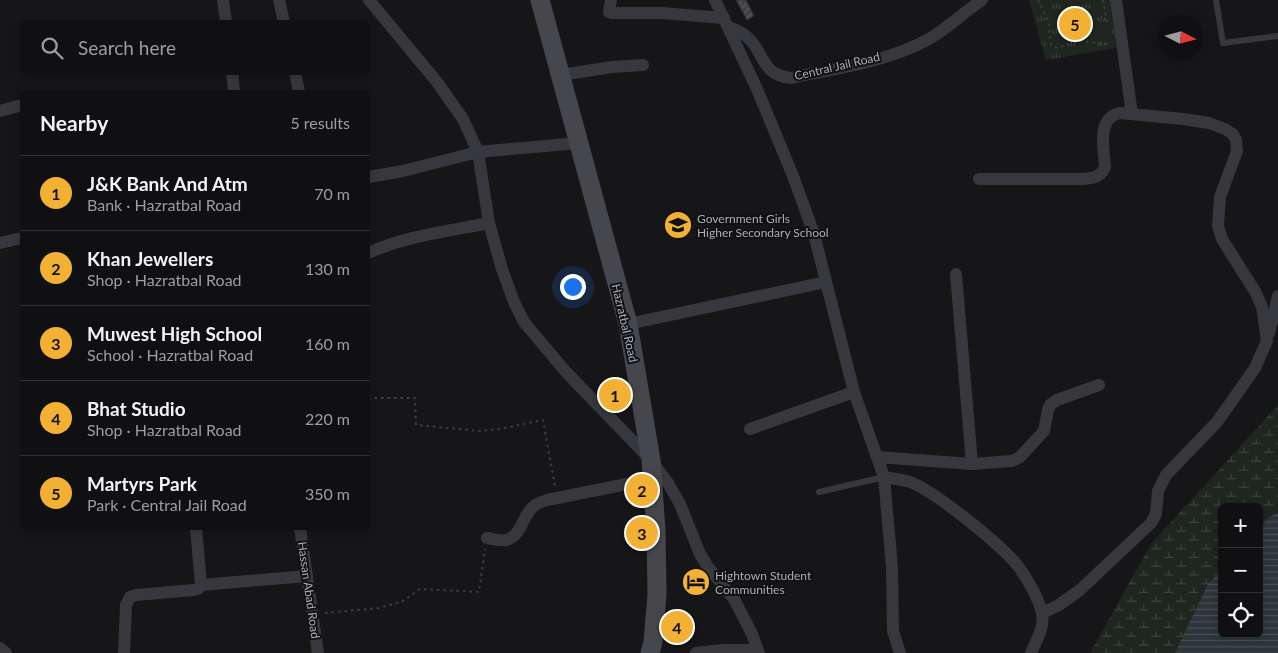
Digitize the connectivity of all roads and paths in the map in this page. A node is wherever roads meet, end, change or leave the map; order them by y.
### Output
1 (223, 0) edge
2 (280, 0) edge
3 (369, 0) edge
4 (540, 0) edge
5 (715, 0) edge
6 (982, 0) edge
7 (1038, 0) edge
8 (1103, 0) edge
9 (1116, 0) edge
10 (1216, 0) edge
11 (607, 8) edge
12 (226, 20) edge
13 (284, 20) edge
14 (726, 23) junction
15 (1108, 25) dead end
16 (1278, 36) edge
17 (1113, 41) dead end
18 (643, 65) dead end
19 (232, 75) edge
20 (296, 75) edge
21 (561, 75) junction
22 (234, 90) edge
23 (299, 90) edge
24 (20, 106) edge
25 (0, 111) edge
26 (1132, 114) junction
27 (579, 143) junction
28 (478, 152) junction
29 (370, 177) edge
30 (979, 179) dead end
31 (489, 223) junction
32 (20, 238) edge
33 (0, 243) edge
34 (370, 252) edge
35 (956, 274) dead end
36 (826, 282) junction
37 (1278, 296) edge
38 (628, 324) junction
39 (1267, 341) junction
40 (1099, 385) dead end
41 (854, 392) junction
42 (370, 398) edge
43 (750, 429) dead end
44 (876, 457) junction
45 (972, 464) junction
46 (652, 469) junction
47 (884, 478) junction
48 (819, 492) dead end
49 (558, 498) junction
50 (196, 530) edge
51 (300, 530) edge
52 (487, 538) joint
53 (307, 576) junction
54 (201, 584) junction
55 (1042, 613) junction
56 (312, 614) junction
57 (0, 648) edge
58 (652, 649) edge
59 (758, 652) edge
60 (6, 653) edge
61 (124, 653) edge
62 (318, 653) edge
63 (696, 653) edge
64 (900, 653) edge
65 (1030, 653) edge

1 - 12 street
2 - 13 street
3 - 28 street
4 - 21 main road, Hazratbal Road
5 - 14 street
6 - 14 street, Central Jail Road
7 - 17 path
8 - 15 path
9 - 26 street
10 - 16 lane
11 - 14 street
14 - 36 street
18 - 21 street
19 - 22 street
20 - 23 street
21 - 27 main road, Hazratbal Road
24 - 25 street
26 - 30 street
26 - 39 street
27 - 28 street
27 - 38 main road, Hazratbal Road
28 - 29 street
28 - 31 street
31 - 34 street
31 - 46 street
32 - 33 street
35 - 45 street
36 - 38 street
36 - 41 street
37 - 39 street
38 - 46 main road, Hazratbal Road
39 - 55 street
40 - 45 street
41 - 43 street
41 - 44 street
42 - 49 path
44 - 45 street
44 - 47 street
46 - 49 street
46 - 58 main road, Hazratbal Road
46 - 59 street
47 - 48 lane
47 - 55 street
47 - 64 street
49 - 52 street
50 - 54 street
51 - 53 street, Hassan Abad Road
52 - 56 path
53 - 54 street
53 - 56 street, Hassan Abad Road
54 - 61 street
55 - 65 street
56 - 62 street, Hassan Abad Road
57 - 60 street
59 - 63 street

